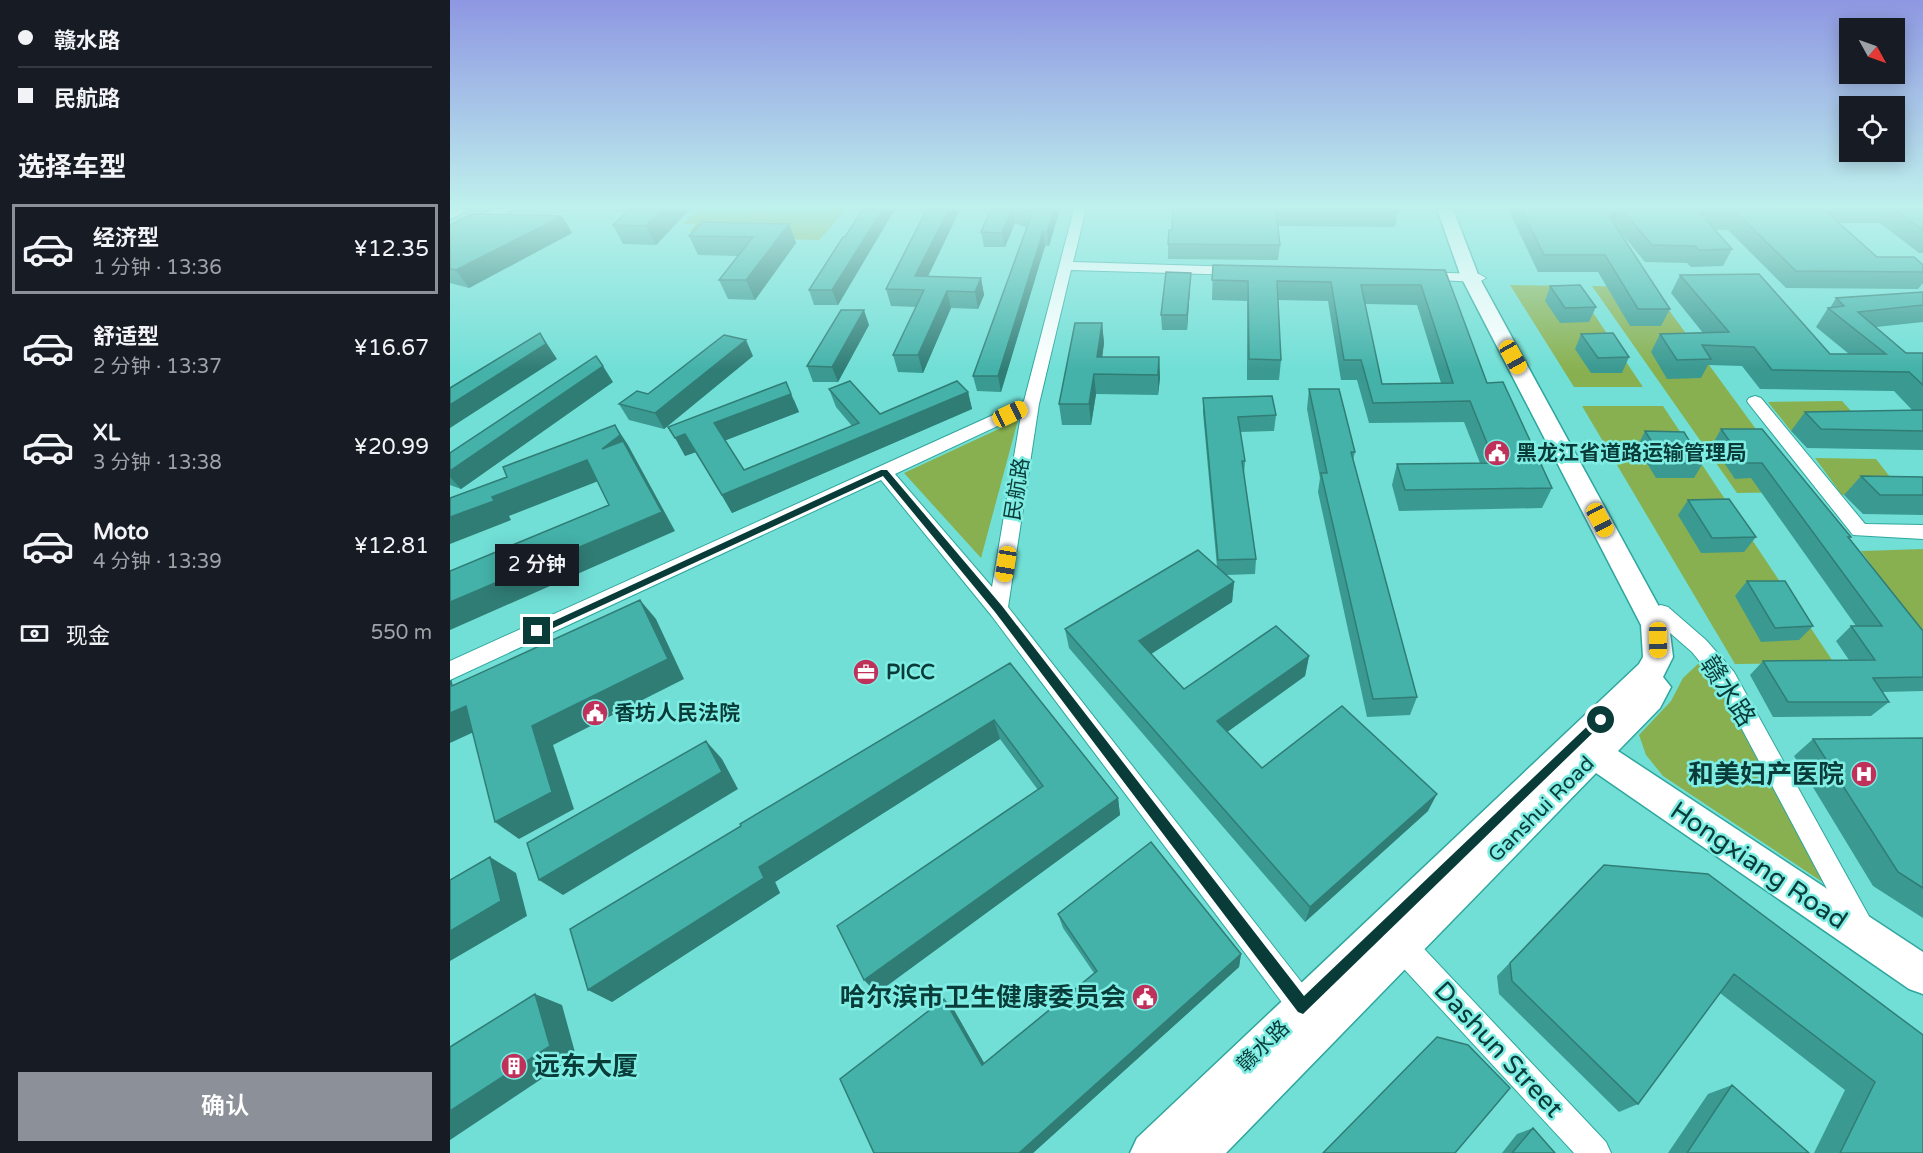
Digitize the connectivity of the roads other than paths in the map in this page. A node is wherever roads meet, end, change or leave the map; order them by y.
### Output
1 (1065, 263) edge
2 (1468, 263) edge
3 (1469, 263) edge
4 (1064, 266) junction
5 (1255, 271) edge
6 (1410, 276) edge
7 (1474, 278) junction
8 (1755, 401) dead end
9 (1031, 404) junction
10 (884, 472) junction
11 (1923, 532) edge
12 (998, 609) junction
13 (1661, 613) junction
14 (450, 671) edge
15 (1595, 754) junction
16 (1867, 937) junction
17 (1402, 946) junction
18 (1923, 975) edge
19 (1303, 1007) junction
20 (1152, 1153) edge
21 (1196, 1153) edge
22 (1595, 1153) edge

1 - 4 street, 民航路
2 - 7 main road, 赣水路
3 - 7 main road, Ganshui Road
4 - 5 street
4 - 9 street, 民航路
6 - 7 street
7 - 13 main road, Ganshui Road
7 - 19 main road, 赣水路
8 - 11 street
9 - 10 street
9 - 12 street, 民航路
10 - 12 street
10 - 14 street
12 - 19 street
13 - 15 main road, Ganshui Road
13 - 16 street, 赣水路
15 - 16 main road, Hongxiang Road
15 - 17 main road, Ganshui Road
16 - 18 main road, Hongxiang Road
17 - 21 main road, Ganshui Road
17 - 22 street, Dashun Street
19 - 20 main road, 赣水路

